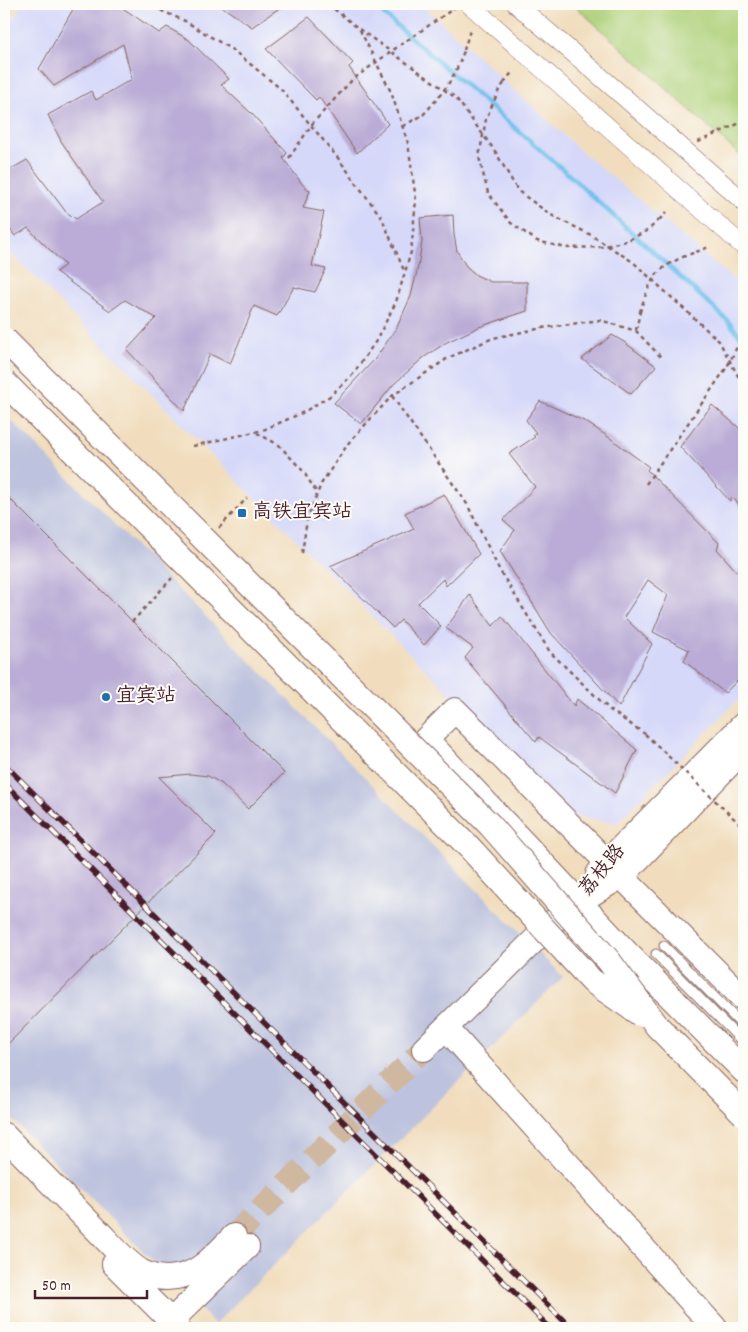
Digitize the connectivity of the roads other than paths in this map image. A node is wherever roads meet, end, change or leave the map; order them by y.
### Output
1 (469, 4) edge
2 (516, 4) edge
3 (744, 202) edge
4 (744, 247) edge
5 (4, 338) edge
6 (4, 349) edge
7 (4, 382) edge
8 (744, 724) edge
9 (744, 750) edge
10 (615, 869) junction
11 (578, 902) junction
12 (558, 917) junction
13 (664, 946) dead end
14 (656, 954) dead end
15 (744, 1000) edge
16 (657, 1026) junction
17 (744, 1027) edge
18 (451, 1034) junction
19 (744, 1043) edge
20 (429, 1055) tunnel mouth
21 (744, 1071) edge
22 (744, 1114) edge
23 (4, 1135) edge
24 (4, 1155) edge
25 (175, 1325) edge
26 (715, 1328) edge

1 - 4 street
2 - 3 street
5 - 16 street, bridge
6 - 12 street
7 - 16 street, bridge
8 - 10 street, 荔枝路
9 - 10 street, 荔枝路
10 - 11 street, 荔枝路
10 - 11 street
10 - 15 street
11 - 12 street, 荔枝路
11 - 21 street
12 - 18 street, 荔枝路
13 - 17 lane
14 - 19 lane
16 - 22 street, bridge
18 - 20 street, 荔枝路
18 - 26 street
23 - 25 street
24 - 25 street

